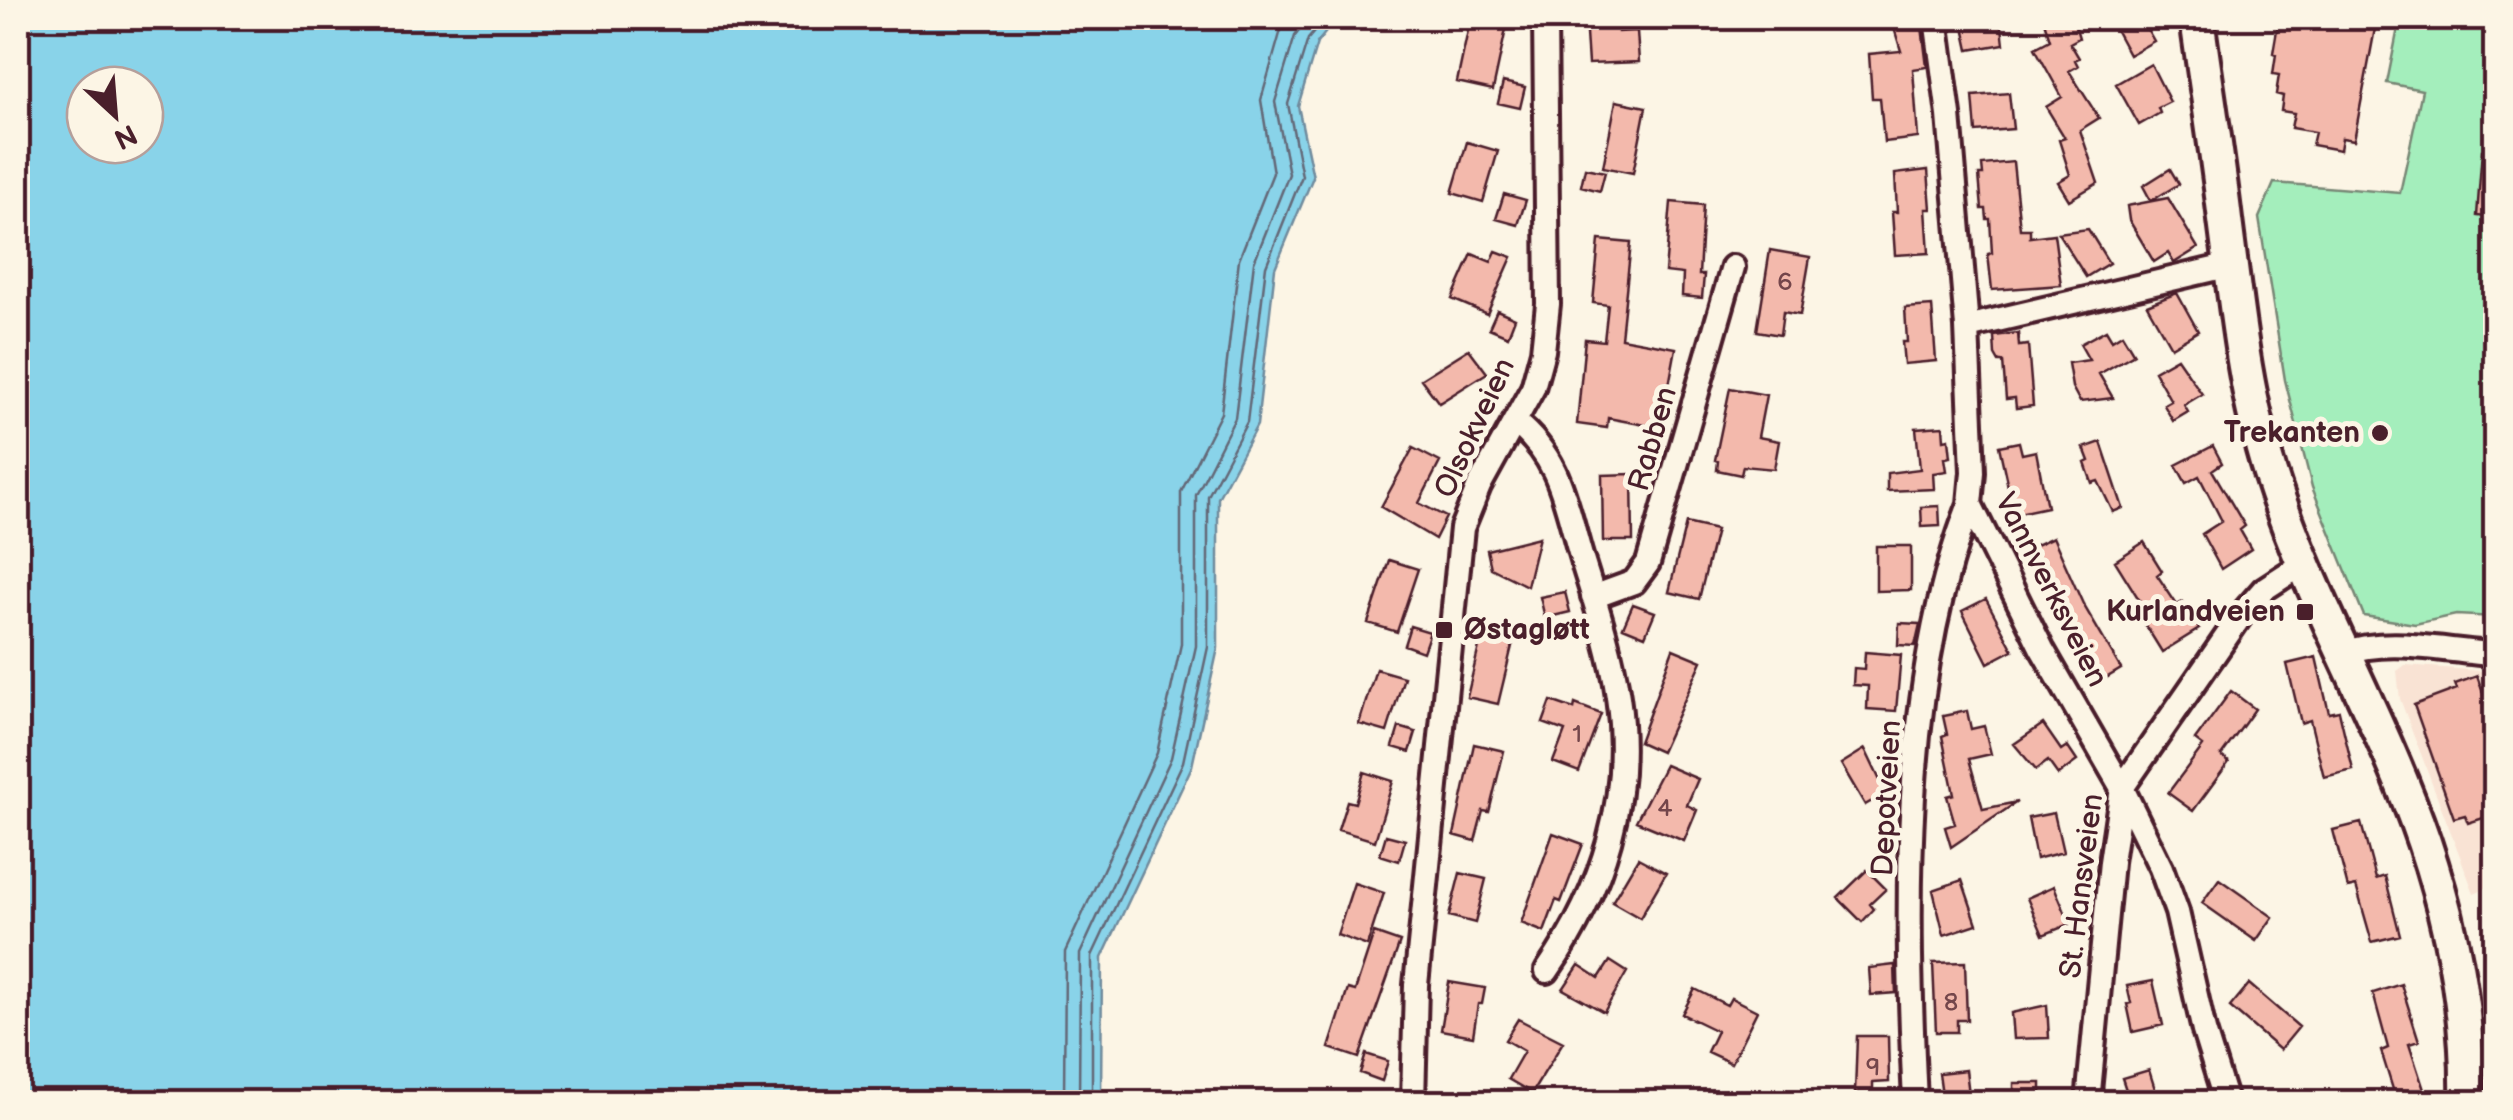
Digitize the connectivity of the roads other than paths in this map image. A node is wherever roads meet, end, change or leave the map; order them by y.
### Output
1 (1546, 18) edge
2 (1936, 18) edge
3 (2197, 18) edge
4 (2231, 265) junction
5 (1734, 267) dead end
6 (1967, 327) junction
7 (1515, 422) junction
8 (1970, 504) junction
9 (2304, 563) junction
10 (1593, 597) junction
11 (2343, 653) junction
12 (2496, 654) edge
13 (2122, 788) junction
14 (1546, 971) dead end
15 (1413, 1102) edge
16 (1915, 1102) edge
17 (2088, 1102) edge
18 (2226, 1102) edge
19 (2467, 1102) edge

1 - 7 street, Olsokveien
2 - 6 street, Vannverksveien
3 - 4 main road
4 - 6 street
4 - 9 main road
5 - 10 street, Rabben
6 - 8 street, Vannverksveien
7 - 10 street
7 - 15 street, Olsokveien
8 - 13 street, Vannverksveien
8 - 16 street, Depotveien
9 - 11 main road
9 - 13 street, St. Hansveien
10 - 14 street
11 - 12 street
11 - 19 main road
13 - 17 street, St. Hansveien
13 - 18 street, Vannverksveien

